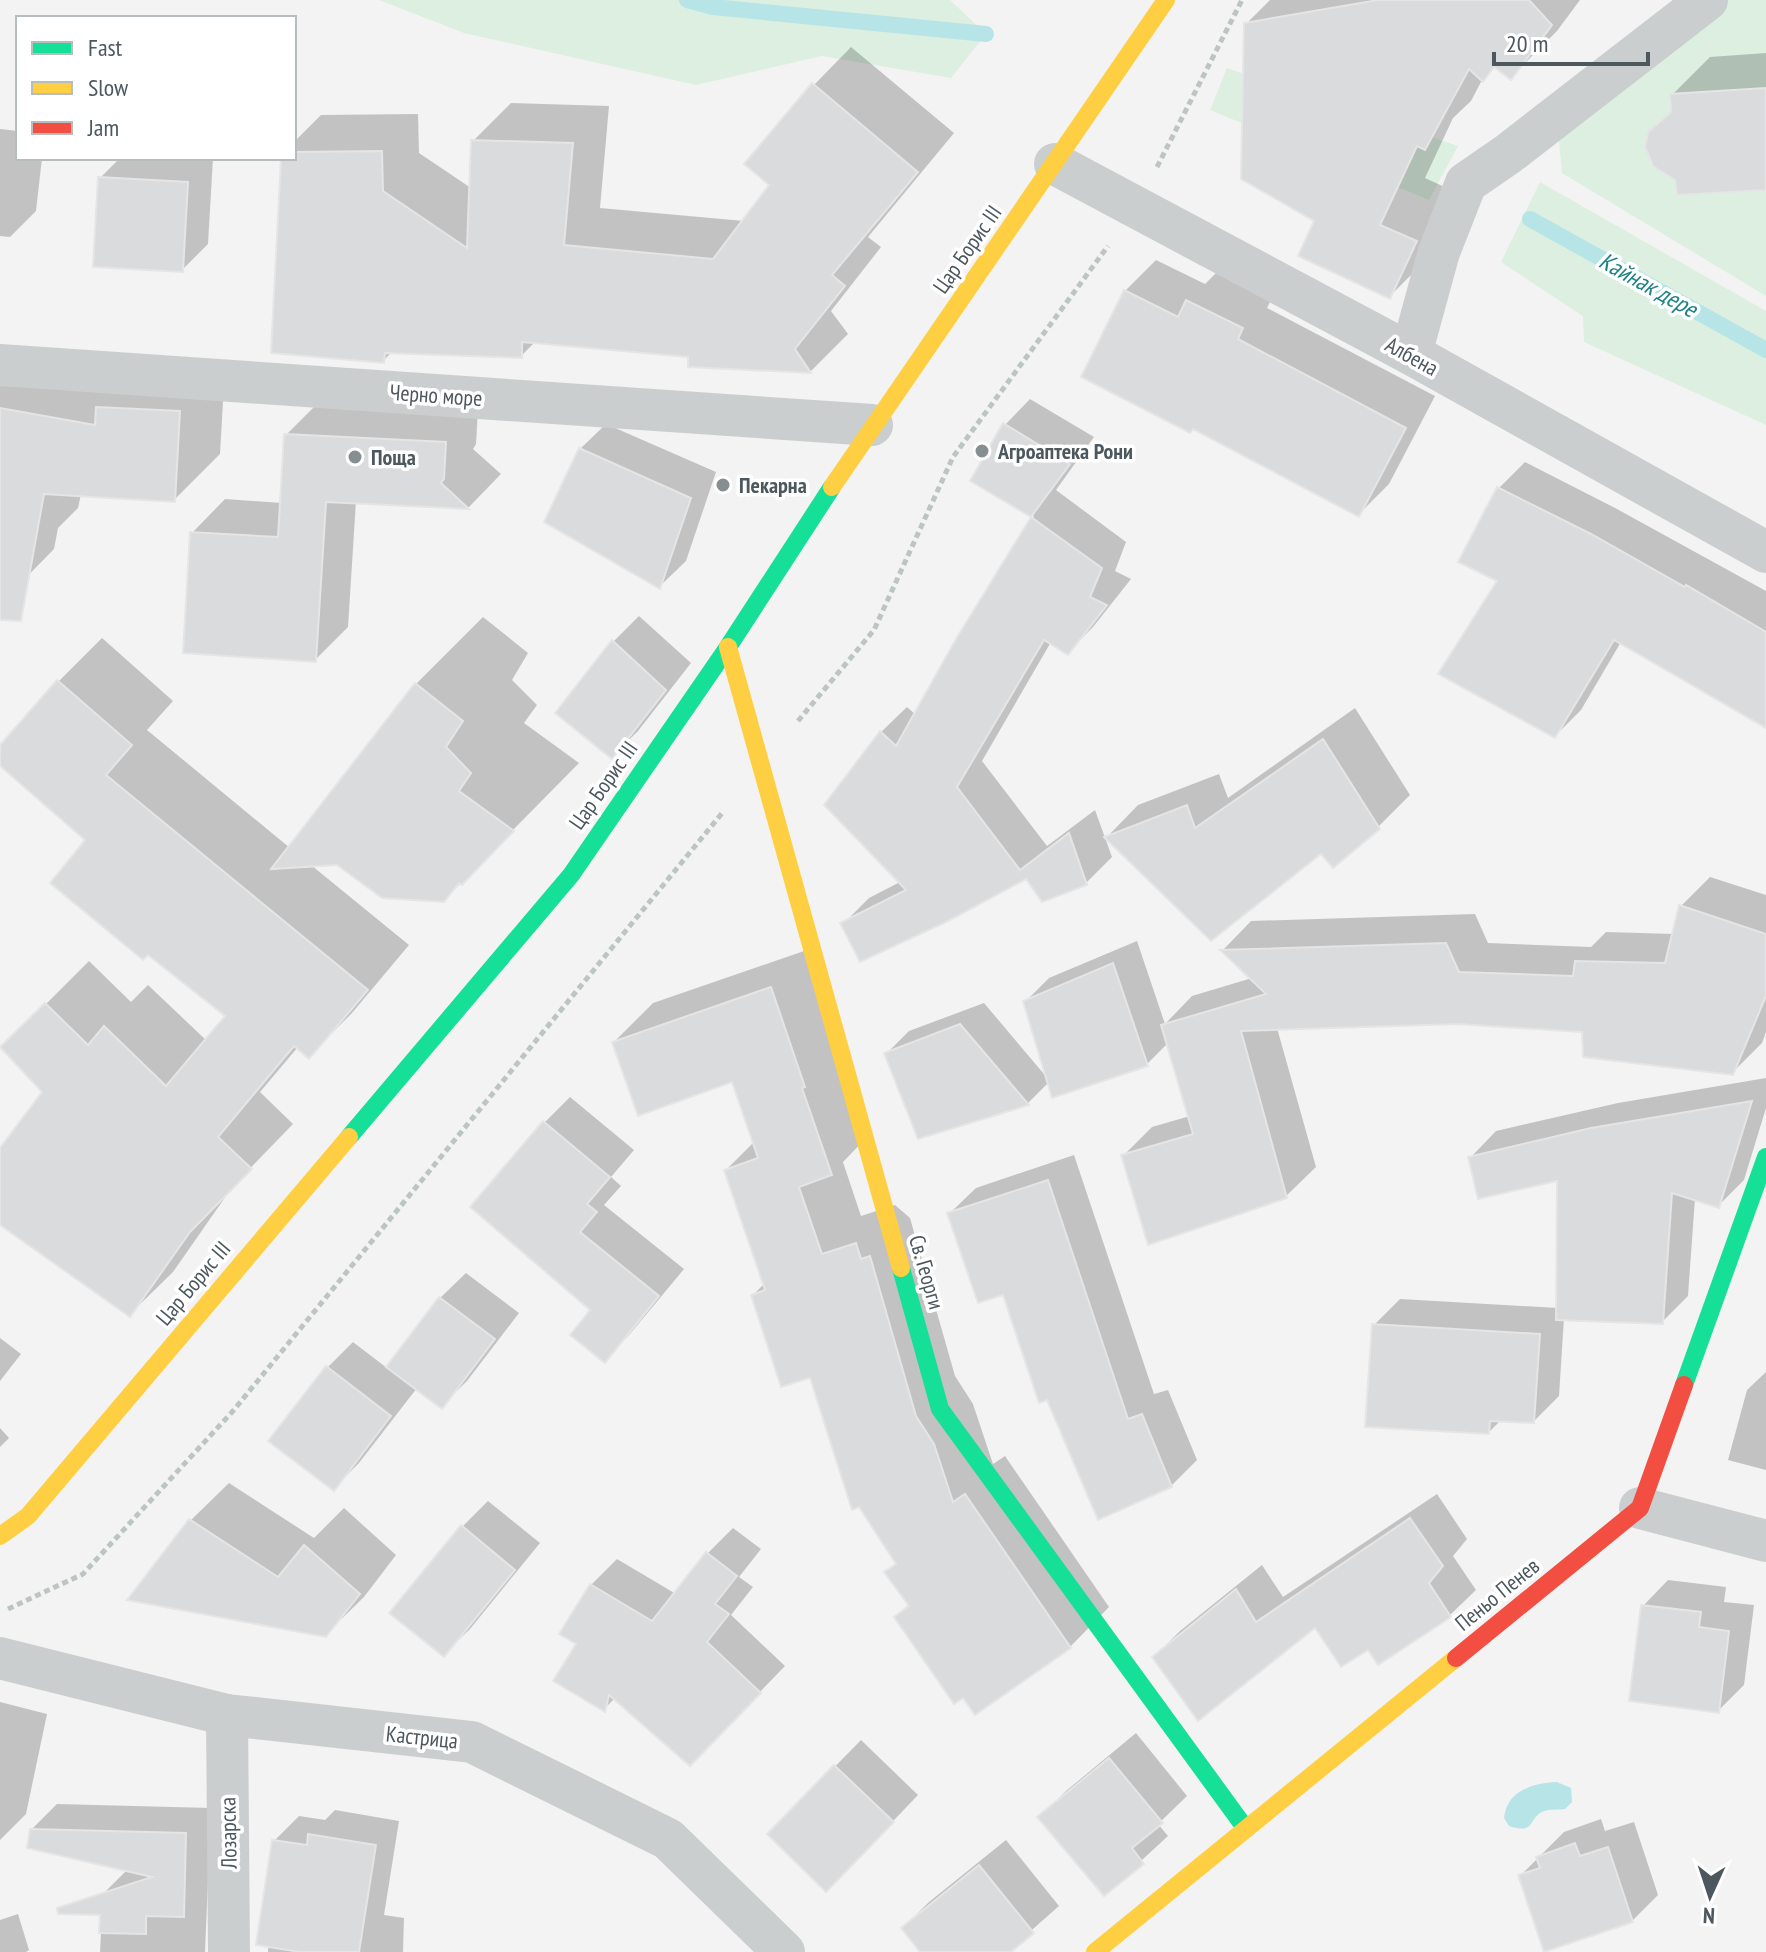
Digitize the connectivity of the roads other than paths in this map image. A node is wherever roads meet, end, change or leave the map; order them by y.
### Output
1 (1166, 0) edge
2 (1707, 0) edge
3 (1055, 164) junction
4 (1411, 354) junction
5 (0, 365) edge
6 (872, 425) junction
7 (1766, 552) edge
8 (728, 647) junction
9 (1766, 1157) edge
10 (1640, 1508) junction
11 (0, 1536) edge
12 (1766, 1541) edge
13 (0, 1658) edge
14 (227, 1715) junction
15 (1246, 1829) junction
16 (229, 1952) edge
17 (784, 1952) edge
18 (1095, 1952) edge

1 - 3 street, Цар Борис III
2 - 4 street
3 - 4 street, Албена
3 - 6 street, Цар Борис III
4 - 7 street, Албена
5 - 6 street, Черно море
6 - 8 street, Цар Борис III
8 - 11 street, Цар Борис III
8 - 15 street, Св. Георги
9 - 10 street
10 - 12 street
10 - 15 street, Пеньо Пенев
13 - 14 street, Кастрица
14 - 16 street, Лозарска
14 - 17 street, Кастрица
15 - 18 street, Пеньо Пенев

